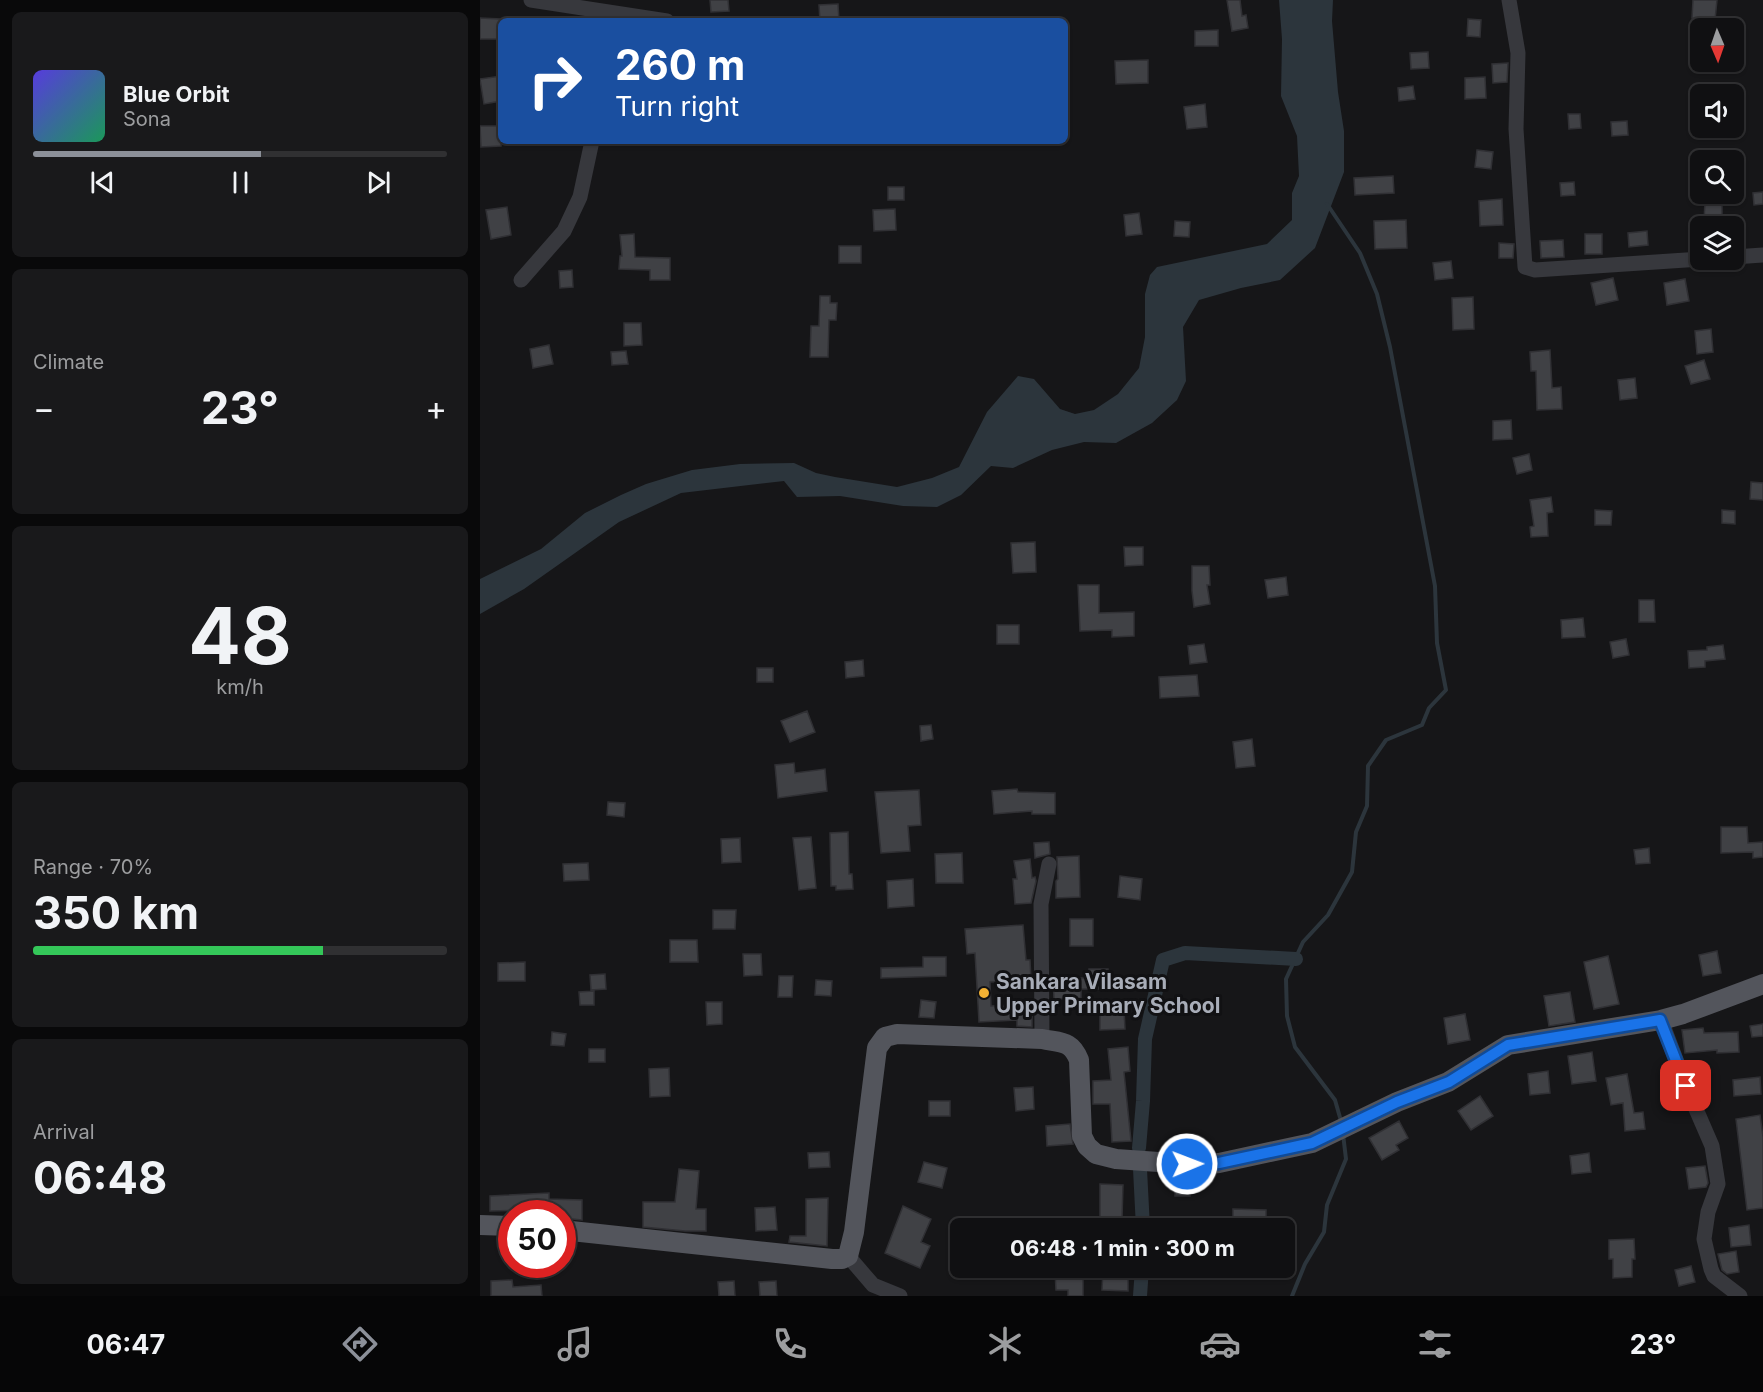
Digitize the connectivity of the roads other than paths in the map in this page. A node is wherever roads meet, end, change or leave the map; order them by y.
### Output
1 (531, 0) edge
2 (1509, 0) edge
3 (603, 11) edge
4 (648, 18) edge
5 (591, 144) edge
6 (1763, 255) edge
7 (1744, 256) edge
8 (1690, 260) edge
9 (521, 280) dead end
10 (1049, 864) dead end
11 (1763, 984) edge
12 (1660, 1020) junction
13 (1042, 1039) junction
14 (480, 1225) edge
15 (498, 1226) edge
16 (576, 1232) edge
17 (848, 1256) junction
18 (900, 1296) edge
19 (1740, 1296) edge

1 - 3 street
2 - 8 street
3 - 4 street
5 - 9 street
6 - 7 street
10 - 13 street
11 - 12 main road
12 - 13 main road
12 - 19 street
13 - 17 main road
14 - 15 main road
16 - 17 main road
17 - 18 street

